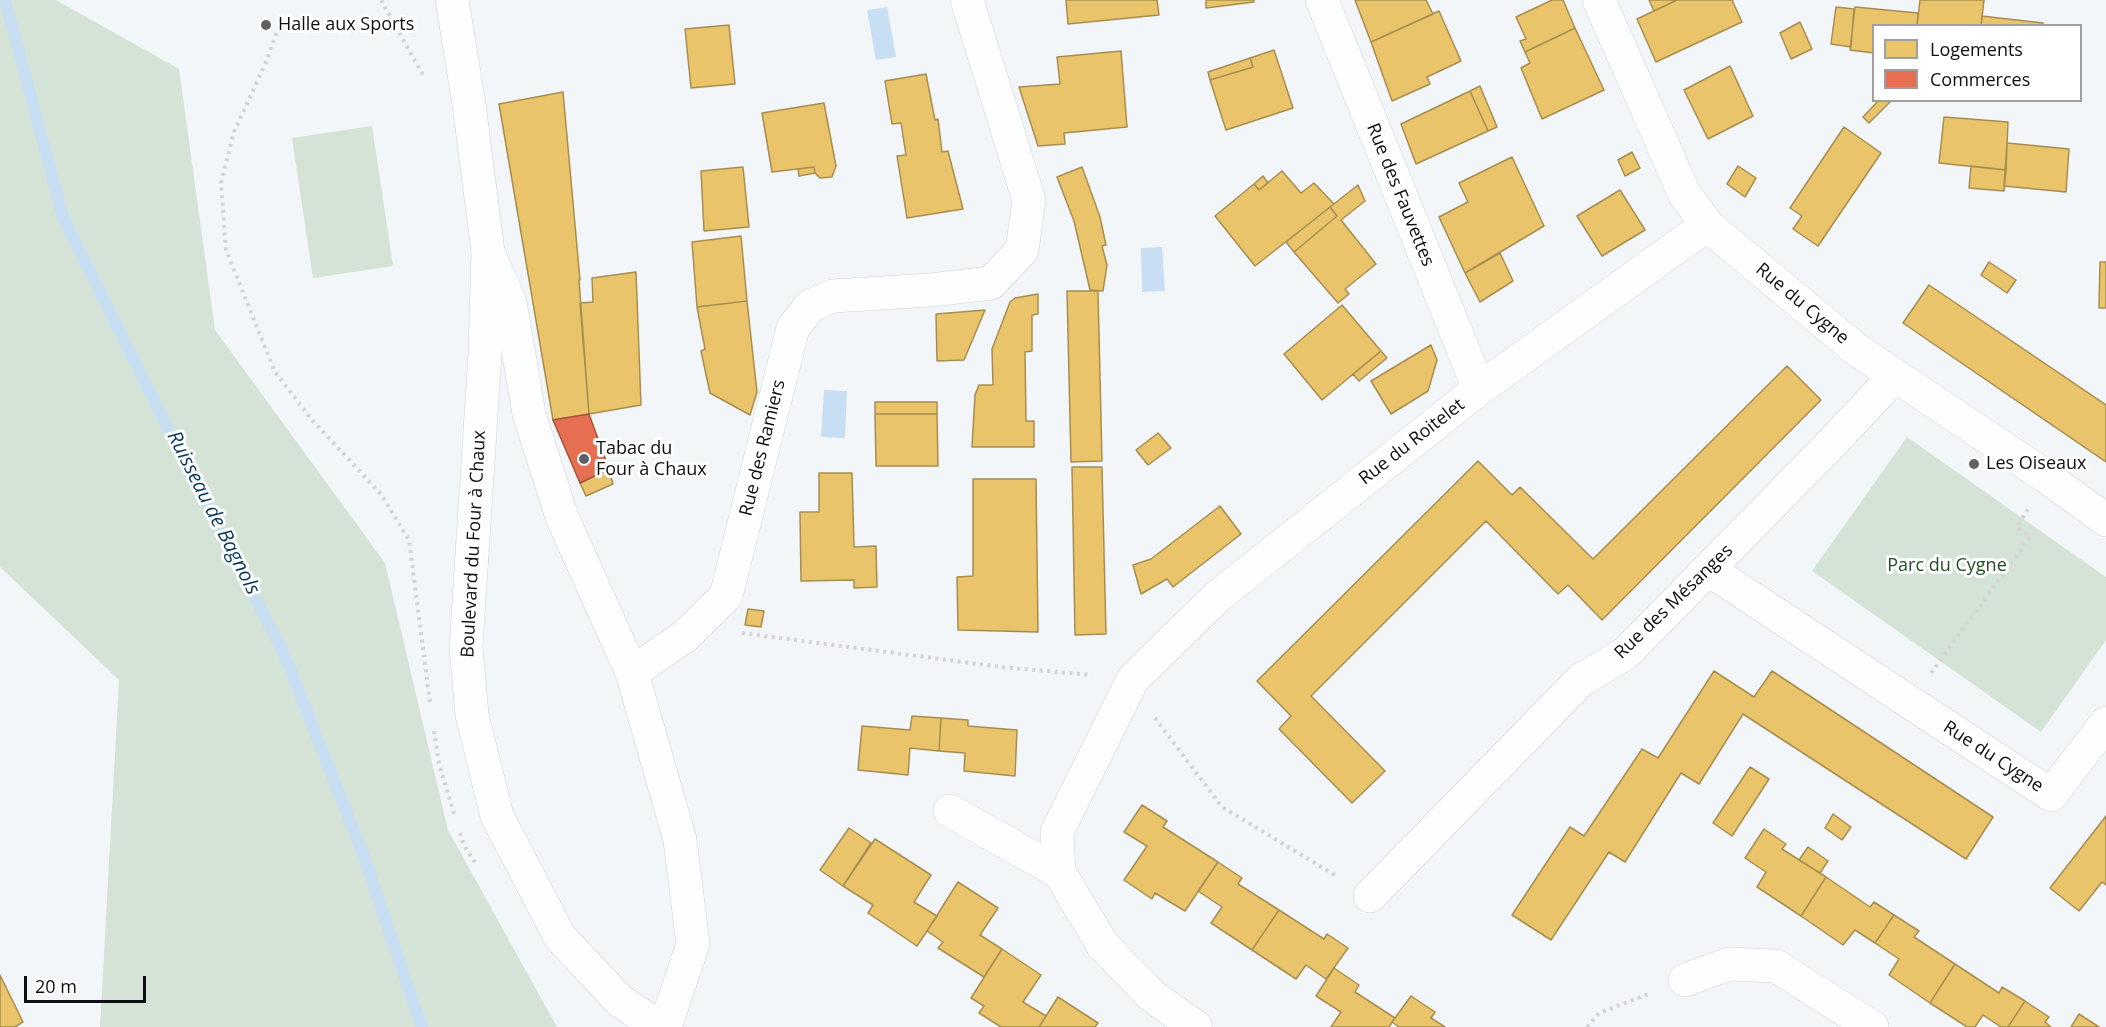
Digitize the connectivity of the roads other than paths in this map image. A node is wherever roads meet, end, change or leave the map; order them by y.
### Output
1 (452, 0) edge
2 (967, 0) edge
3 (1322, 0) edge
4 (1599, 0) edge
5 (1707, 225) junction
6 (488, 252) junction
7 (1894, 376) junction
8 (1479, 389) junction
9 (2106, 520) edge
10 (1709, 570) junction
11 (632, 673) junction
12 (2106, 723) edge
13 (950, 811) dead end
14 (1059, 872) junction
15 (1370, 896) road end
16 (1685, 980) road end
17 (658, 1027) edge
18 (665, 1027) edge
19 (1196, 1027) edge
20 (1872, 1027) edge

1 - 6 street, Boulevard du Four à Chaux
2 - 11 street, Rue des Ramiers
3 - 8 street, Rue des Fauvettes
4 - 5 street, Rue du Cygne
5 - 7 street, Rue du Cygne
5 - 8 street, Rue du Roitelet
6 - 11 street
6 - 17 street, Boulevard du Four à Chaux
7 - 9 street, Rue du Cygne
7 - 10 street, Rue des Mésanges
8 - 14 street, Rue du Roitelet
10 - 12 street, Rue du Cygne
10 - 15 street, Rue des Mésanges
11 - 18 street
13 - 14 street
14 - 19 street
16 - 20 street

